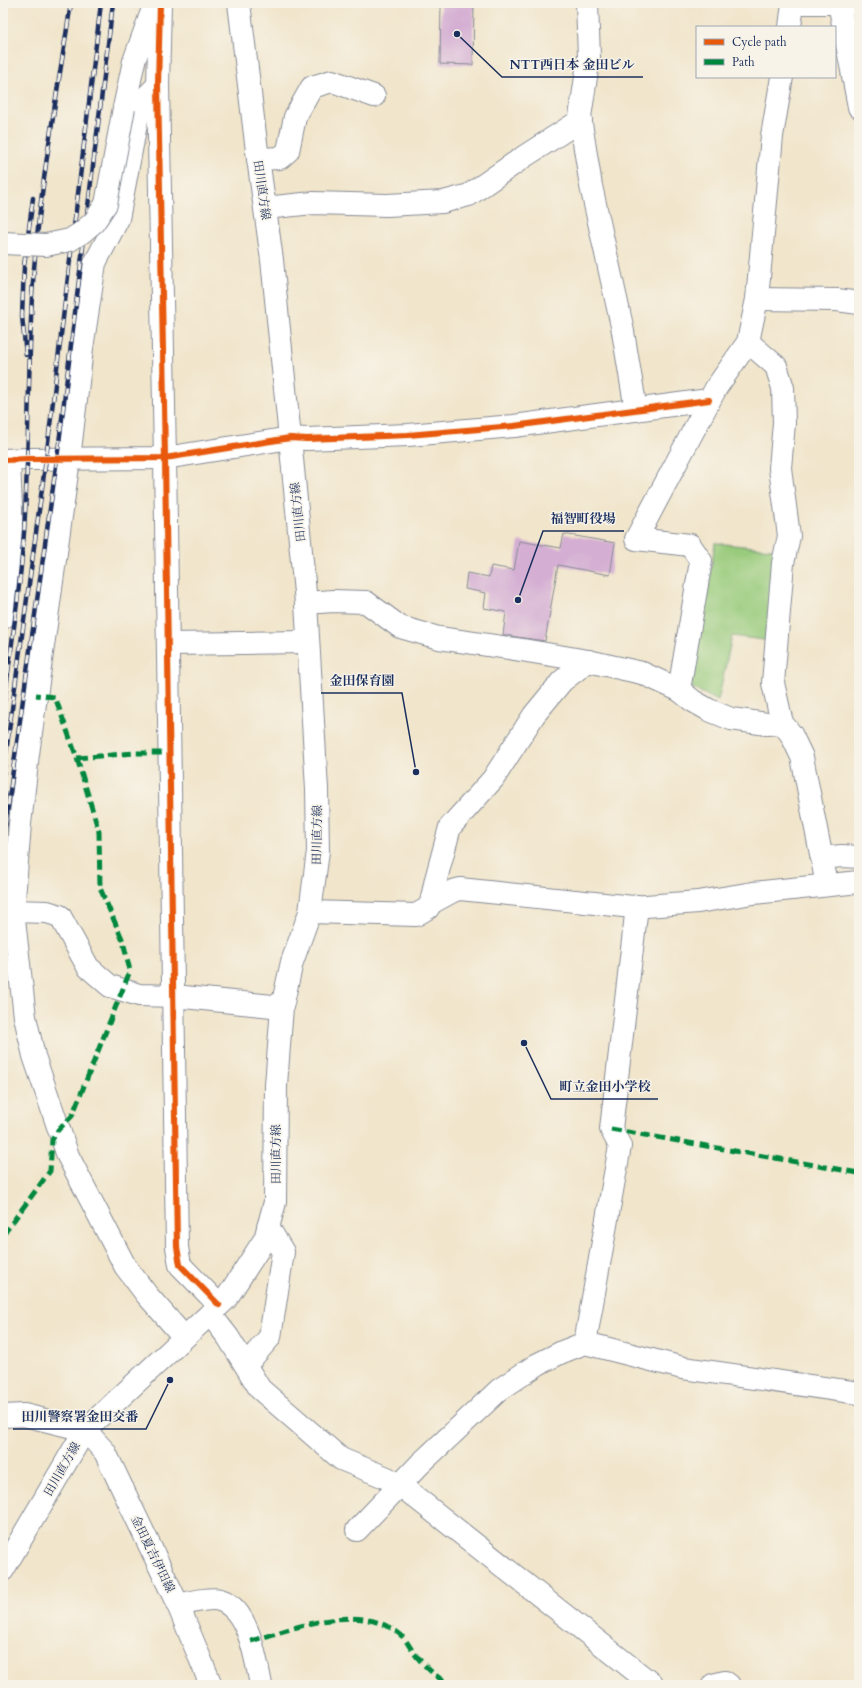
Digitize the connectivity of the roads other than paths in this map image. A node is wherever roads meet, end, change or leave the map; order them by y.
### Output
1 (155, 3) edge
2 (160, 3) edge
3 (239, 3) edge
4 (587, 3) edge
5 (793, 3) edge
6 (846, 3) edge
7 (790, 26) edge
8 (782, 78) edge
9 (158, 85) junction
10 (374, 96) dead end
11 (859, 107) edge
12 (581, 120) junction
13 (258, 159) junction
14 (265, 208) junction
15 (3, 242) edge
16 (757, 299) junction
17 (859, 303) edge
18 (748, 342) junction
19 (710, 400) junction
20 (636, 410) junction
21 (290, 438) junction
22 (165, 458) junction
23 (69, 459) junction
24 (6, 460) edge
25 (306, 603) junction
26 (3, 618) edge
27 (308, 642) junction
28 (168, 644) junction
29 (588, 661) junction
30 (679, 690) junction
31 (782, 723) junction
32 (859, 857) edge
33 (822, 858) junction
34 (859, 882) edge
35 (827, 885) junction
36 (431, 903) junction
37 (637, 906) junction
38 (13, 911) junction
39 (310, 912) junction
40 (174, 996) junction
41 (282, 1007) junction
42 (268, 1227) junction
43 (214, 1310) junction
44 (184, 1338) junction
45 (585, 1343) junction
46 (244, 1364) junction
47 (859, 1393) edge
48 (3, 1416) edge
49 (85, 1430) junction
50 (400, 1485) junction
51 (357, 1530) dead end
52 (3, 1570) edge
53 (178, 1605) junction
54 (211, 1685) edge
55 (262, 1685) edge
56 (654, 1685) edge
57 (713, 1685) edge
58 (729, 1685) edge

1 - 15 street, bridge
2 - 9 street
3 - 13 street, 田川直方線
4 - 12 street
5 - 6 street
5 - 7 street
6 - 11 street
8 - 16 street
9 - 22 street
9 - 23 street
10 - 13 street
12 - 14 street
12 - 20 street
13 - 14 street, 田川直方線
14 - 21 street, 田川直方線
16 - 17 street
16 - 18 street
18 - 19 street
18 - 31 street
19 - 20 street
19 - 30 street
20 - 21 street
21 - 22 street
21 - 25 street, 田川直方線
22 - 23 street
22 - 28 street
23 - 24 street
23 - 38 street
24 - 26 street
25 - 27 street, 田川直方線
25 - 29 street
27 - 28 street
27 - 39 street, 田川直方線
28 - 40 street
29 - 30 street
29 - 36 street
30 - 31 street
31 - 33 street
32 - 33 street
33 - 35 street
34 - 35 street
35 - 37 street
36 - 37 street
36 - 39 street
37 - 45 street
38 - 40 street
38 - 44 street
39 - 41 street, 田川直方線
40 - 41 street
40 - 43 street
41 - 42 street, 田川直方線
42 - 43 street, 田川直方線
42 - 46 street
43 - 44 street, 田川直方線
43 - 46 street
44 - 49 street, 田川直方線
45 - 47 street
45 - 50 street
46 - 50 street
48 - 49 street
49 - 52 street, 田川直方線
49 - 53 street, 金田夏吉伊田線
50 - 51 street
50 - 56 street
53 - 54 street, 金田夏吉伊田線
53 - 55 street
57 - 58 street

